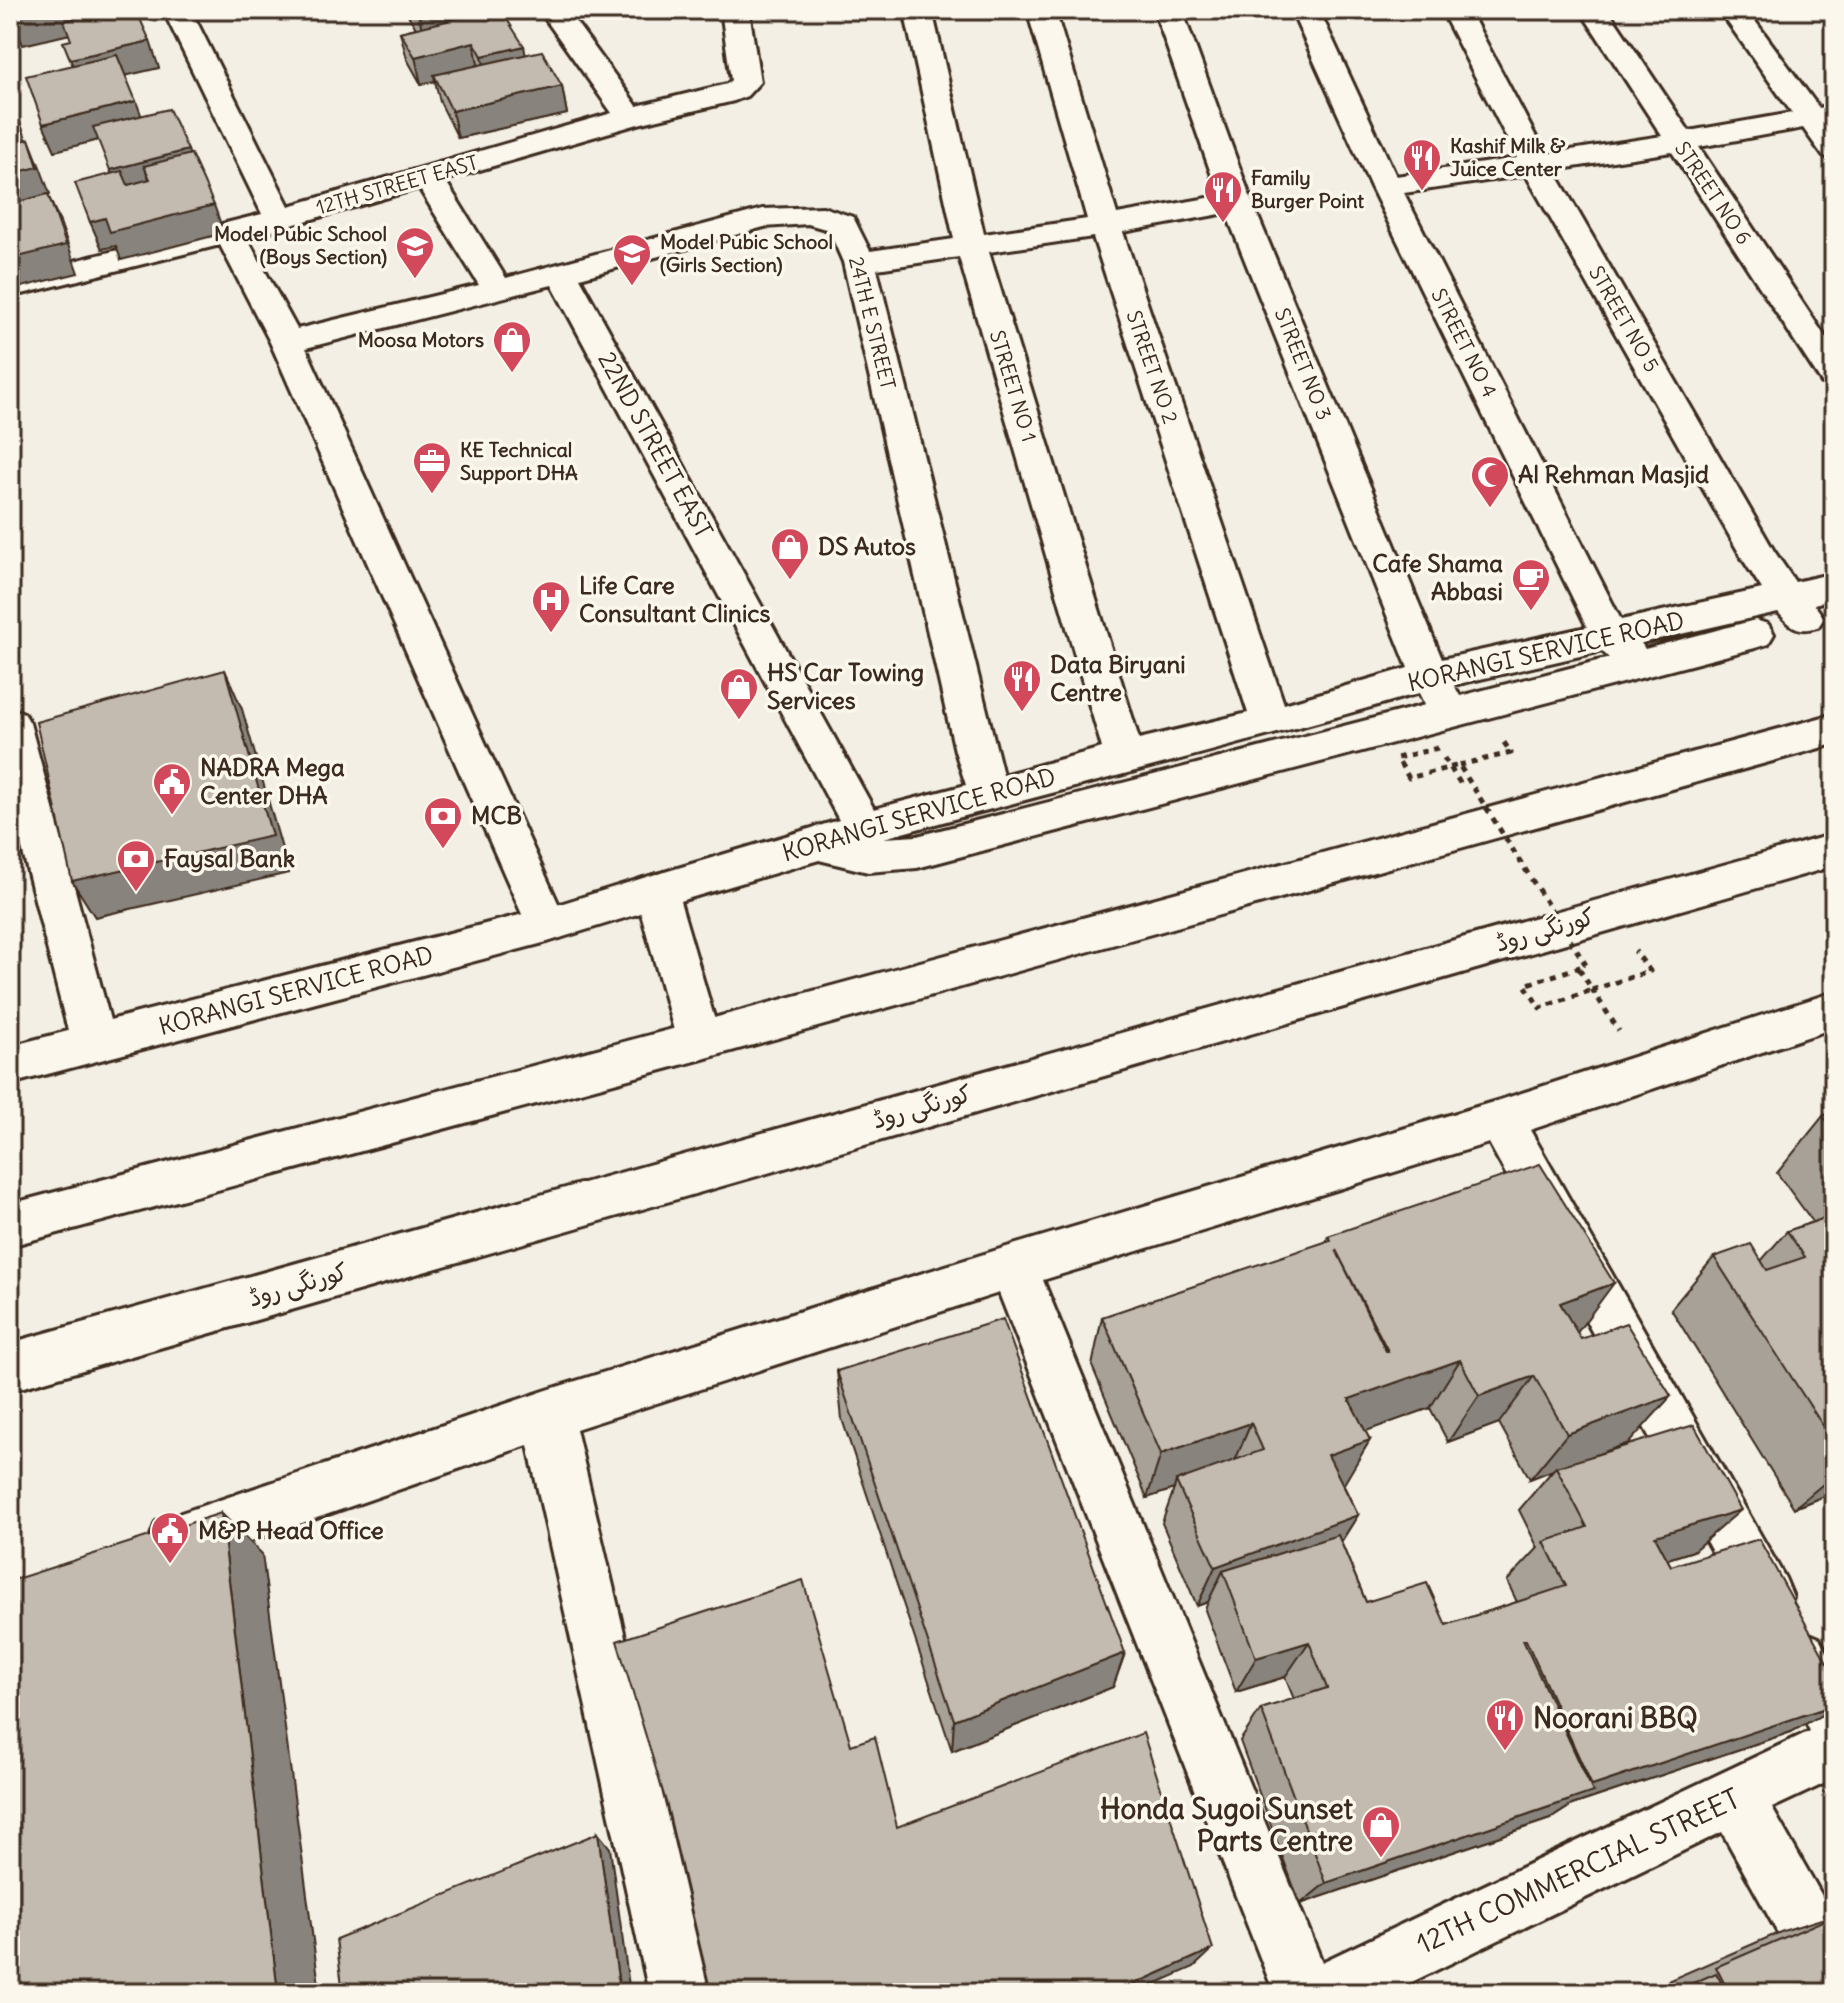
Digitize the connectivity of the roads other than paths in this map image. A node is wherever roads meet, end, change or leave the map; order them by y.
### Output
1 (177, 10) edge
2 (553, 10) edge
3 (572, 10) edge
4 (735, 10) edge
5 (918, 10) edge
6 (1041, 10) edge
7 (1168, 10) edge
8 (1305, 10) edge
9 (1455, 10) edge
10 (1594, 10) edge
11 (1733, 10) edge
12 (574, 39) junction
13 (1823, 116) edge
14 (630, 117) junction
15 (1680, 142) junction
16 (1834, 150) edge
17 (1536, 165) junction
18 (428, 177) junction
19 (1386, 187) junction
20 (1237, 202) junction
21 (279, 217) junction
22 (1105, 226) junction
23 (229, 233) junction
24 (971, 244) junction
25 (859, 262) junction
26 (561, 273) junction
27 (10, 287) edge
28 (498, 290) junction
29 (287, 342) junction
30 (1834, 375) edge
31 (1834, 586) edge
32 (1809, 611) edge
33 (1610, 636) junction
34 (1640, 665) junction
35 (1430, 676) junction
36 (1271, 722) junction
37 (10, 723) edge
38 (1436, 727) junction
39 (1834, 729) edge
40 (1125, 757) junction
41 (989, 794) junction
42 (864, 828) junction
43 (819, 844) junction
44 (1834, 850) edge
45 (656, 891) junction
46 (547, 925) junction
47 (1834, 1010) edge
48 (699, 1041) junction
49 (94, 1045) junction
50 (10, 1065) edge
51 (1500, 1120) junction
52 (10, 1225) edge
53 (1013, 1267) junction
54 (10, 1367) edge
55 (547, 1414) junction
56 (129, 1557) edge
57 (1834, 1719) edge
58 (1834, 1749) edge
59 (1734, 1797) junction
60 (1834, 1975) edge
61 (679, 1993) edge
62 (1304, 1993) edge
63 (1323, 1993) edge

1 - 21 street
2 - 12 street
3 - 12 street
4 - 14 street, 12TH STREET EAST
5 - 24 street, STREET NO 1
6 - 22 street, STREET NO 2
7 - 20 street, STREET NO 3
8 - 19 street, STREET NO 4
9 - 17 street, STREET NO 5
10 - 15 street, STREET NO 6
11 - 13 street
12 - 14 street
13 - 15 street
13 - 16 street
14 - 18 street, 12TH STREET EAST
15 - 17 street
15 - 30 street, STREET NO 6
17 - 19 street
17 - 32 street, STREET NO 5
18 - 21 street, 12TH STREET EAST
18 - 28 street
19 - 33 street, STREET NO 4
20 - 22 street
20 - 35 street, STREET NO 3
21 - 23 street, 12TH STREET EAST
22 - 24 street
22 - 36 street, STREET NO 2
23 - 27 street, 12TH STREET EAST
23 - 29 street
24 - 25 street
24 - 40 street, STREET NO 1
25 - 26 street, 24TH E STREET
25 - 41 street, 24TH E STREET
26 - 28 street, 24TH E STREET
26 - 42 street, 22ND STREET EAST
28 - 29 street, 24TH E STREET
29 - 46 street
31 - 32 street, KORANGI SERVICE ROAD
32 - 33 street, KORANGI SERVICE ROAD
32 - 34 street
33 - 34 street, STREET NO 4
33 - 35 street, KORANGI SERVICE ROAD
34 - 38 street
35 - 36 street, KORANGI SERVICE ROAD
35 - 38 street, STREET NO 3
36 - 40 street, KORANGI SERVICE ROAD
37 - 49 street
38 - 43 street
39 - 48 street
40 - 41 street, KORANGI SERVICE ROAD
41 - 42 street, KORANGI SERVICE ROAD
42 - 43 street, KORANGI SERVICE ROAD
43 - 45 street, KORANGI SERVICE ROAD
44 - 54 street, کورنگی روڈ
45 - 46 street, KORANGI SERVICE ROAD
45 - 48 street
46 - 49 street, KORANGI SERVICE ROAD
47 - 51 street
48 - 52 street
49 - 50 street, KORANGI SERVICE ROAD
51 - 53 street
51 - 57 street
53 - 55 street
53 - 62 street
55 - 56 street
55 - 61 street
58 - 59 street, 12TH COMMERCIAL STREET
59 - 60 street
59 - 63 street, 12TH COMMERCIAL STREET

